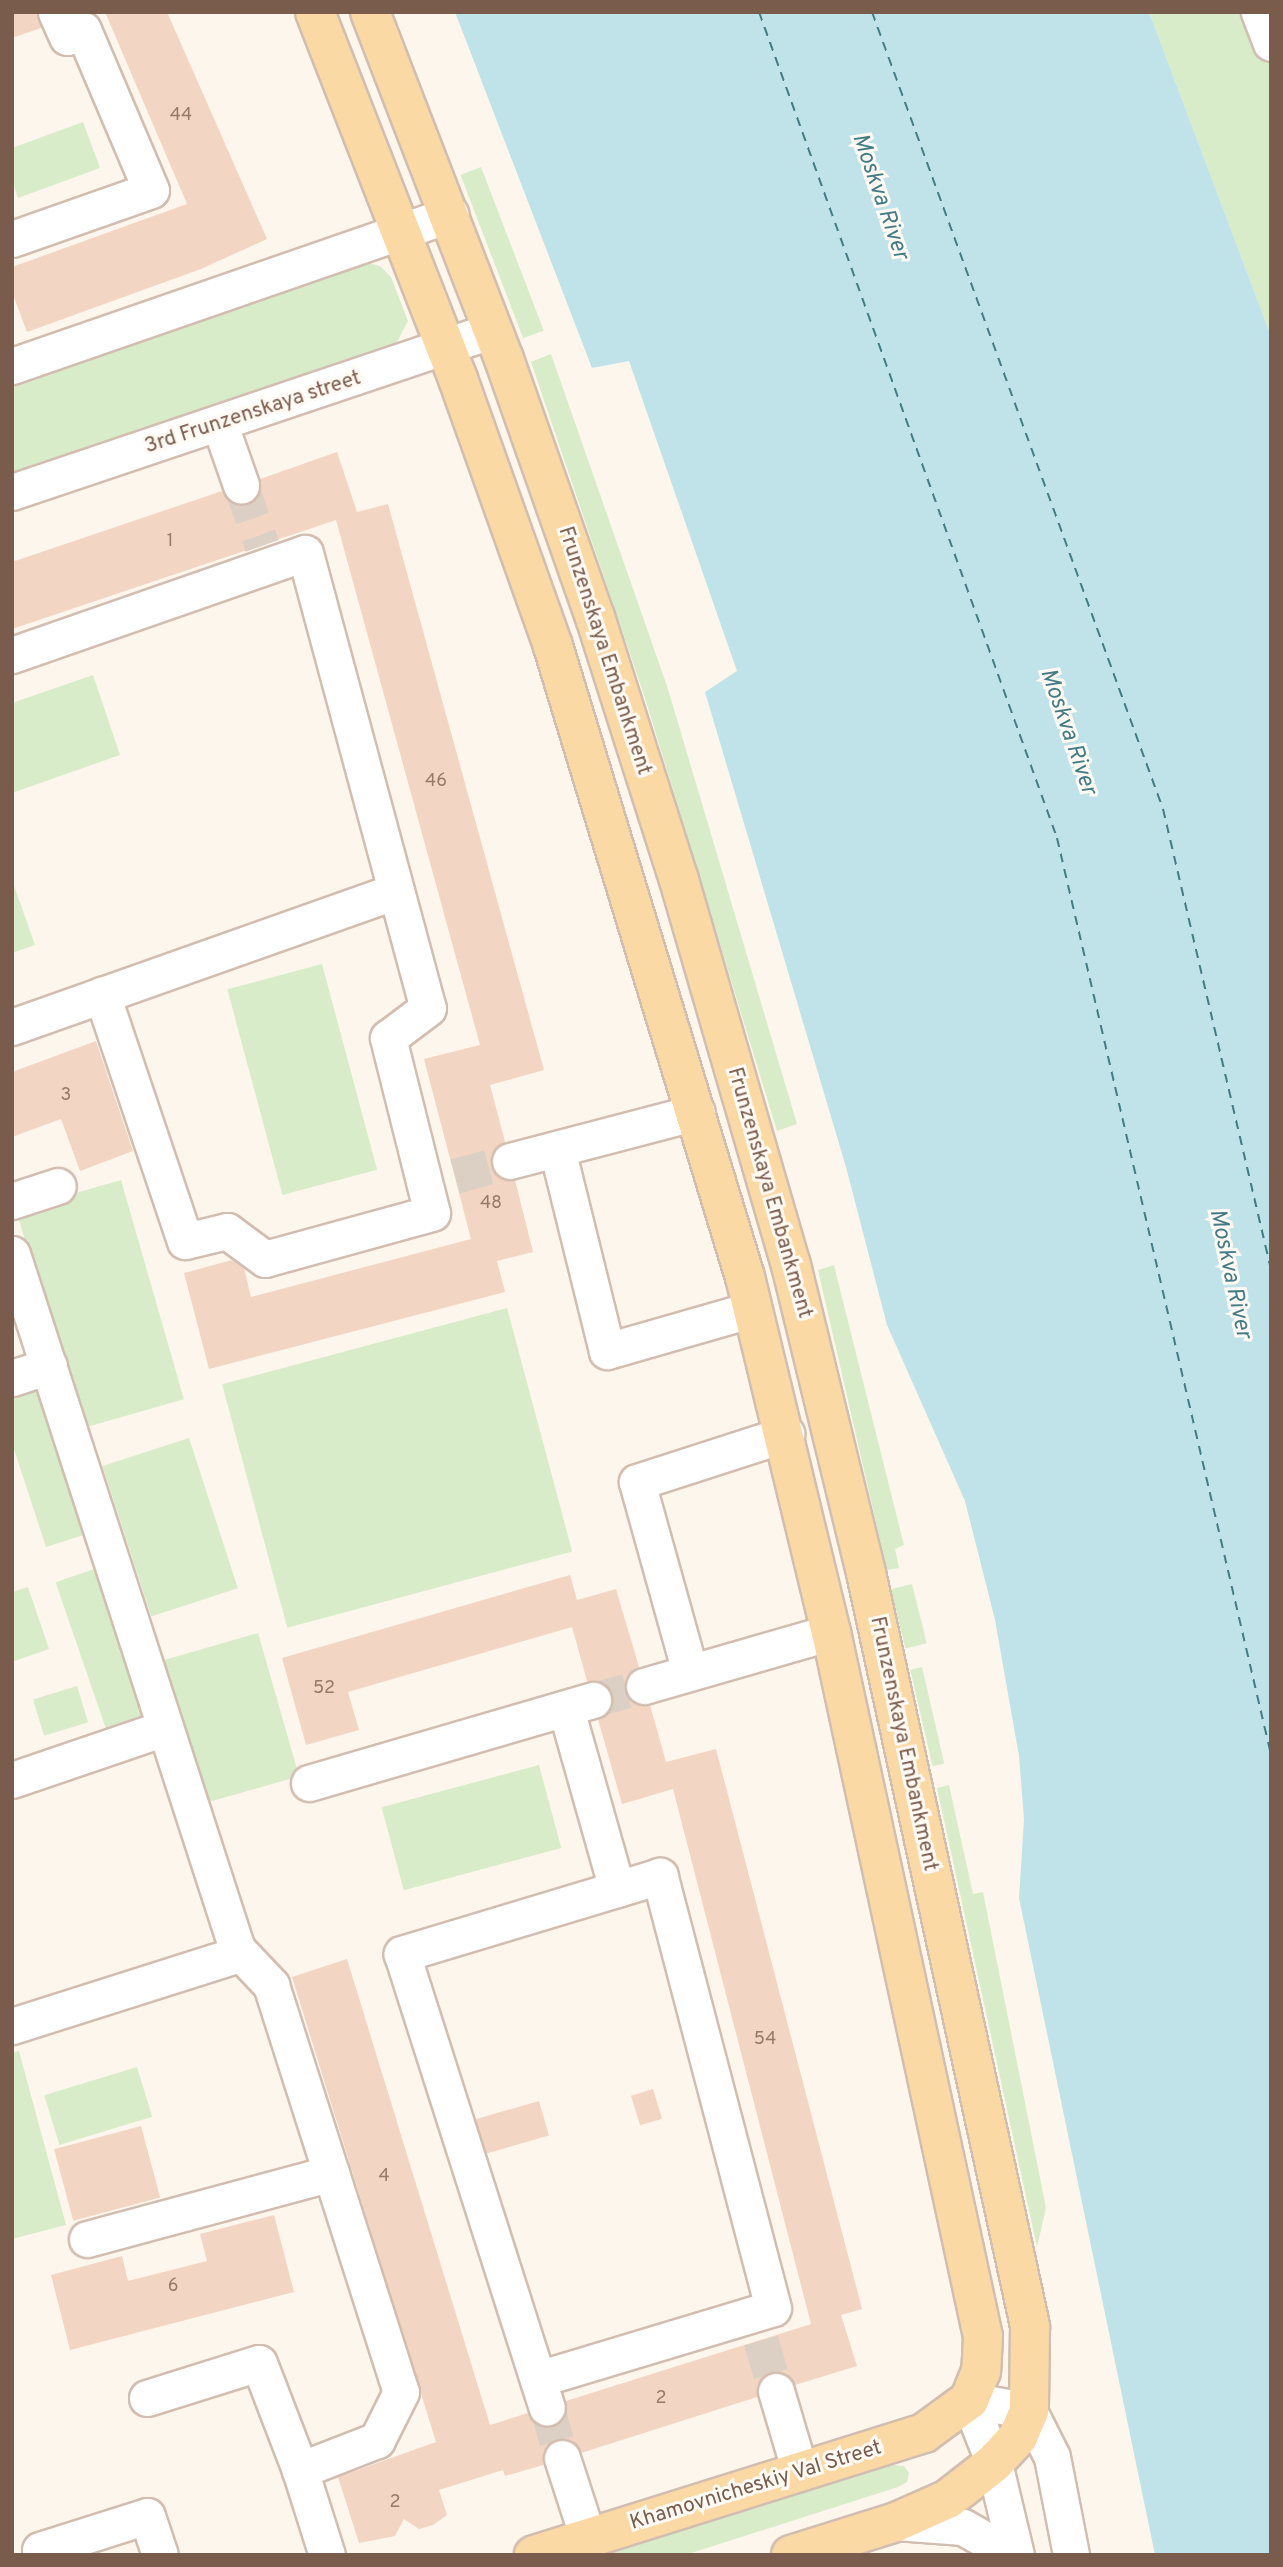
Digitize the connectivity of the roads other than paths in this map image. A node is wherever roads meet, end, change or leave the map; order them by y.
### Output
1 (56, 12) edge
2 (315, 12) edge
3 (370, 12) edge
4 (1259, 12) edge
5 (1271, 43) edge
6 (450, 214) junction
7 (401, 231) junction
8 (12, 239) edge
9 (493, 330) junction
10 (446, 348) junction
11 (13, 363) edge
12 (220, 425) junction
13 (241, 485) tunnel mouth
14 (12, 492) edge
15 (12, 655) edge
16 (396, 891) junction
17 (102, 995) junction
18 (12, 1027) edge
19 (697, 1112) junction
20 (557, 1149) junction
21 (510, 1161) tunnel mouth
22 (58, 1186) dead end
23 (12, 1202) edge
24 (12, 1254) edge
25 (753, 1309) junction
26 (48, 1366) junction
27 (12, 1378) edge
28 (786, 1434) junction
29 (831, 1632) junction
30 (690, 1672) junction
31 (644, 1686) tunnel mouth
32 (165, 1728) junction
33 (12, 1780) edge
34 (309, 1783) dead end
35 (617, 1889) junction
36 (239, 1954) junction
37 (12, 2026) edge
38 (331, 2173) junction
39 (87, 2239) dead end
40 (776, 2392) tunnel mouth
41 (147, 2398) dead end
42 (970, 2400) junction
43 (1028, 2411) junction
44 (562, 2458) tunnel mouth
45 (994, 2463) junction
46 (300, 2470) junction
47 (800, 2472) junction
48 (896, 2522) junction
49 (588, 2538) junction
50 (40, 2550) dead end
51 (160, 2555) edge
52 (327, 2555) edge
53 (534, 2555) edge
54 (791, 2555) edge
55 (1003, 2555) edge
56 (1016, 2555) edge
57 (1071, 2555) edge

1 - 8 street
2 - 7 main road
3 - 6 main road, Frunzenskaya Embankment
4 - 5 street
6 - 7 street
6 - 9 main road, Frunzenskaya Embankment
7 - 10 main road
7 - 11 street
9 - 10 street, 3rd Frunzenskaya street
9 - 43 main road, Frunzenskaya Embankment
10 - 12 street, 3rd Frunzenskaya street
10 - 19 main road
12 - 13 street
12 - 14 street, 3rd Frunzenskaya street
15 - 16 street
16 - 17 street
16 - 17 street
17 - 18 street
19 - 20 street
19 - 25 main road
20 - 21 street
20 - 25 street
22 - 23 street
24 - 26 street
25 - 28 main road
26 - 27 street
26 - 32 street
28 - 29 main road
28 - 30 street
29 - 30 street
29 - 42 main road
30 - 31 street
32 - 33 street
32 - 36 street
34 - 35 street
35 - 35 street
36 - 37 street
36 - 38 street
38 - 39 street
38 - 46 street
40 - 47 street
41 - 46 street
42 - 43 street
42 - 45 street
42 - 47 main road, Khamovnicheskiy Val Street
43 - 45 main road
43 - 57 street
44 - 49 street
45 - 48 main road
45 - 56 street
46 - 52 street
47 - 49 main road, Khamovnicheskiy Val Street
48 - 54 main road
48 - 55 street
49 - 53 main road, Khamovnicheskiy Val Street
50 - 51 street

